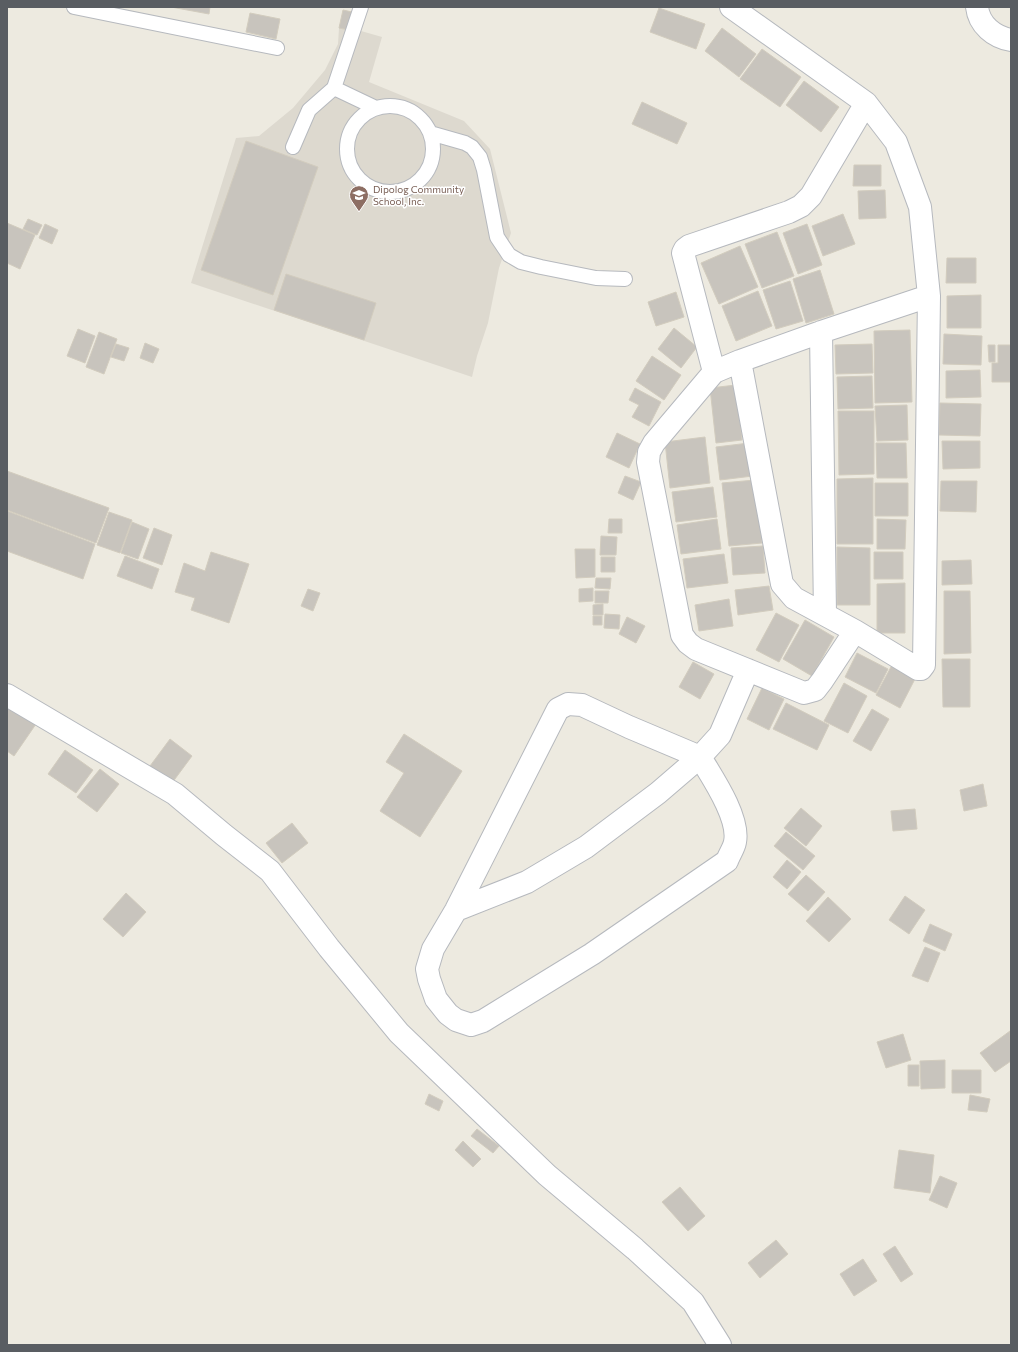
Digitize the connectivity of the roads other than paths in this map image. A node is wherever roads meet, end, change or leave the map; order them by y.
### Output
1 (74, 7) edge
2 (361, 7) edge
3 (731, 7) edge
4 (977, 7) edge
5 (1011, 40) edge
6 (277, 48) dead end
7 (334, 88) junction
8 (866, 103) junction
9 (376, 108) junction
10 (430, 133) junction
11 (293, 147) dead end
12 (625, 279) dead end
13 (929, 296) junction
14 (822, 332) junction
15 (740, 361) junction
16 (714, 372) junction
17 (824, 614) junction
18 (855, 631) junction
19 (748, 670) junction
20 (7, 695) edge
21 (700, 757) junction
22 (456, 910) junction
23 (720, 1345) edge

1 - 6 lane
2 - 7 lane
3 - 8 street
4 - 5 street
7 - 9 lane
7 - 11 lane
8 - 13 street
8 - 16 street
9 - 10 lane
9 - 10 lane
10 - 12 lane
13 - 14 street
13 - 18 street
14 - 15 street
14 - 17 street
15 - 16 street
15 - 17 street
16 - 19 street
17 - 18 street
18 - 19 street
19 - 21 street
20 - 23 street
21 - 22 street
21 - 22 street
21 - 22 street

